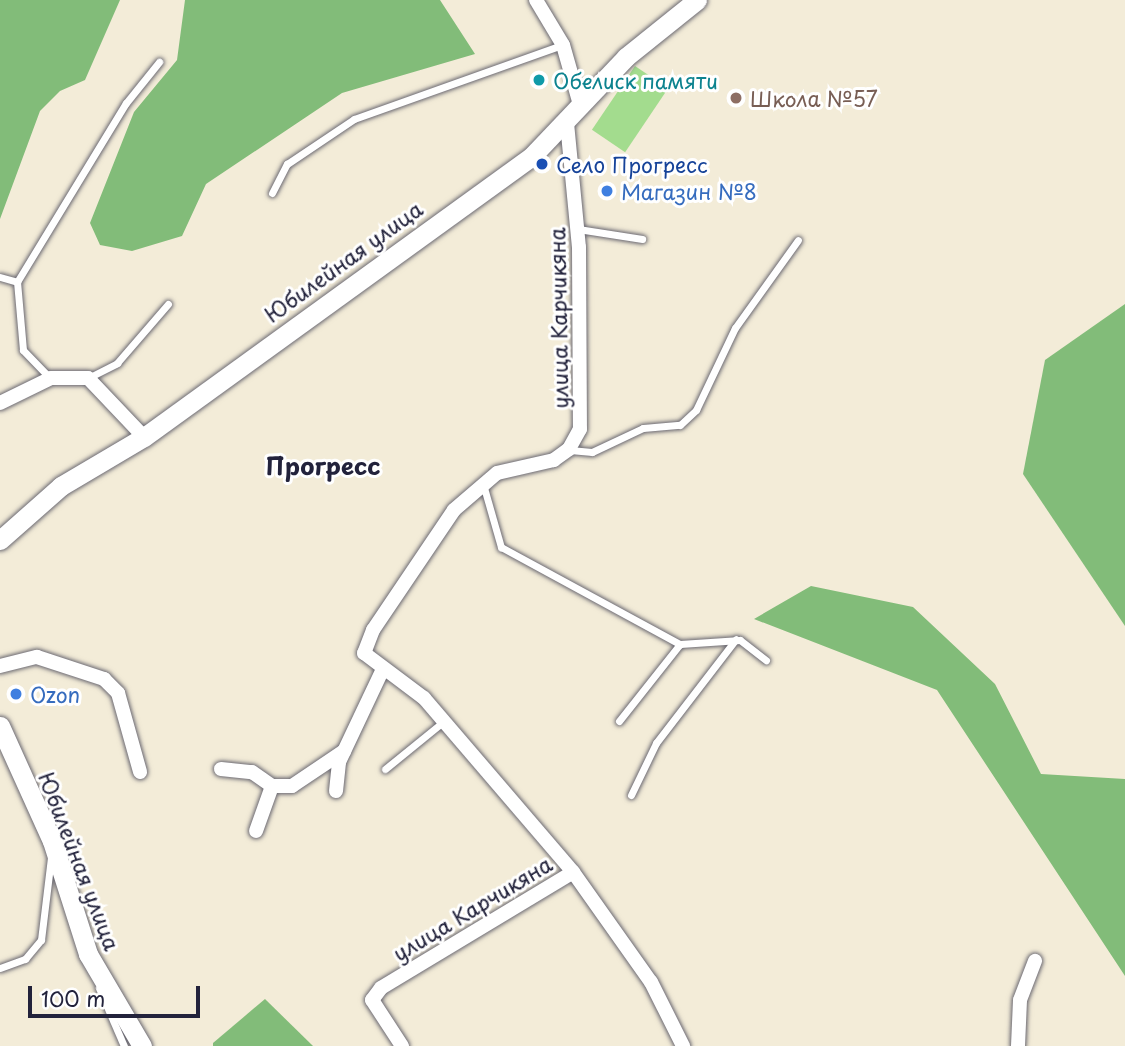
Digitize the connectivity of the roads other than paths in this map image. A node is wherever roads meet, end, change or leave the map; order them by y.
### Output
1 (536, 0) edge
2 (697, 0) edge
3 (563, 45) junction
4 (159, 62) dead end
5 (581, 108) junction
6 (567, 122) junction
7 (272, 193) dead end
8 (578, 229) junction
9 (642, 239) dead end
10 (798, 240) dead end
11 (0, 277) edge
12 (16, 282) junction
13 (169, 304) dead end
14 (51, 378) junction
15 (88, 378) junction
16 (0, 403) edge
17 (144, 438) junction
18 (569, 450) junction
19 (482, 483) junction
20 (0, 540) edge
21 (736, 639) junction
22 (680, 644) junction
23 (766, 660) dead end
24 (0, 666) edge
25 (383, 668) junction
26 (619, 721) dead end
27 (444, 722) junction
28 (0, 726) edge
29 (344, 751) junction
30 (221, 769) dead end
31 (385, 769) dead end
32 (140, 772) dead end
33 (272, 786) junction
34 (335, 791) dead end
35 (631, 795) dead end
36 (256, 831) dead end
37 (52, 841) junction
38 (573, 872) junction
39 (88, 954) junction
40 (1035, 961) dead end
41 (0, 968) edge
42 (124, 1046) edge
43 (142, 1046) edge
44 (402, 1046) edge
45 (683, 1046) edge
46 (1018, 1046) edge

1 - 3 street
2 - 5 street, Юбилейная улица
3 - 5 street
3 - 7 lane
4 - 12 lane
5 - 6 street, Юбилейная улица
6 - 8 street, улица Карчикяна
6 - 17 street, Юбилейная улица
8 - 9 lane
8 - 18 street, улица Карчикяна
10 - 18 lane
11 - 12 lane
12 - 14 lane
13 - 15 lane
14 - 15 street
14 - 16 street
15 - 17 street
17 - 20 street, Юбилейная улица
18 - 19 street, улица Карчикяна
19 - 22 lane
19 - 25 street, улица Карчикяна
21 - 22 lane
21 - 23 lane
21 - 35 lane
22 - 26 lane
24 - 32 street
25 - 27 street, улица Карчикяна
25 - 29 street
27 - 31 lane
27 - 38 street, улица Карчикяна
28 - 37 street, Юбилейная улица
29 - 33 street
29 - 34 street
30 - 33 street
33 - 36 street
37 - 39 street, Юбилейная улица
37 - 41 lane
38 - 44 street, улица Карчикяна
38 - 45 street, улица Карчикяна
39 - 42 lane
39 - 43 street, Юбилейная улица
40 - 46 street

